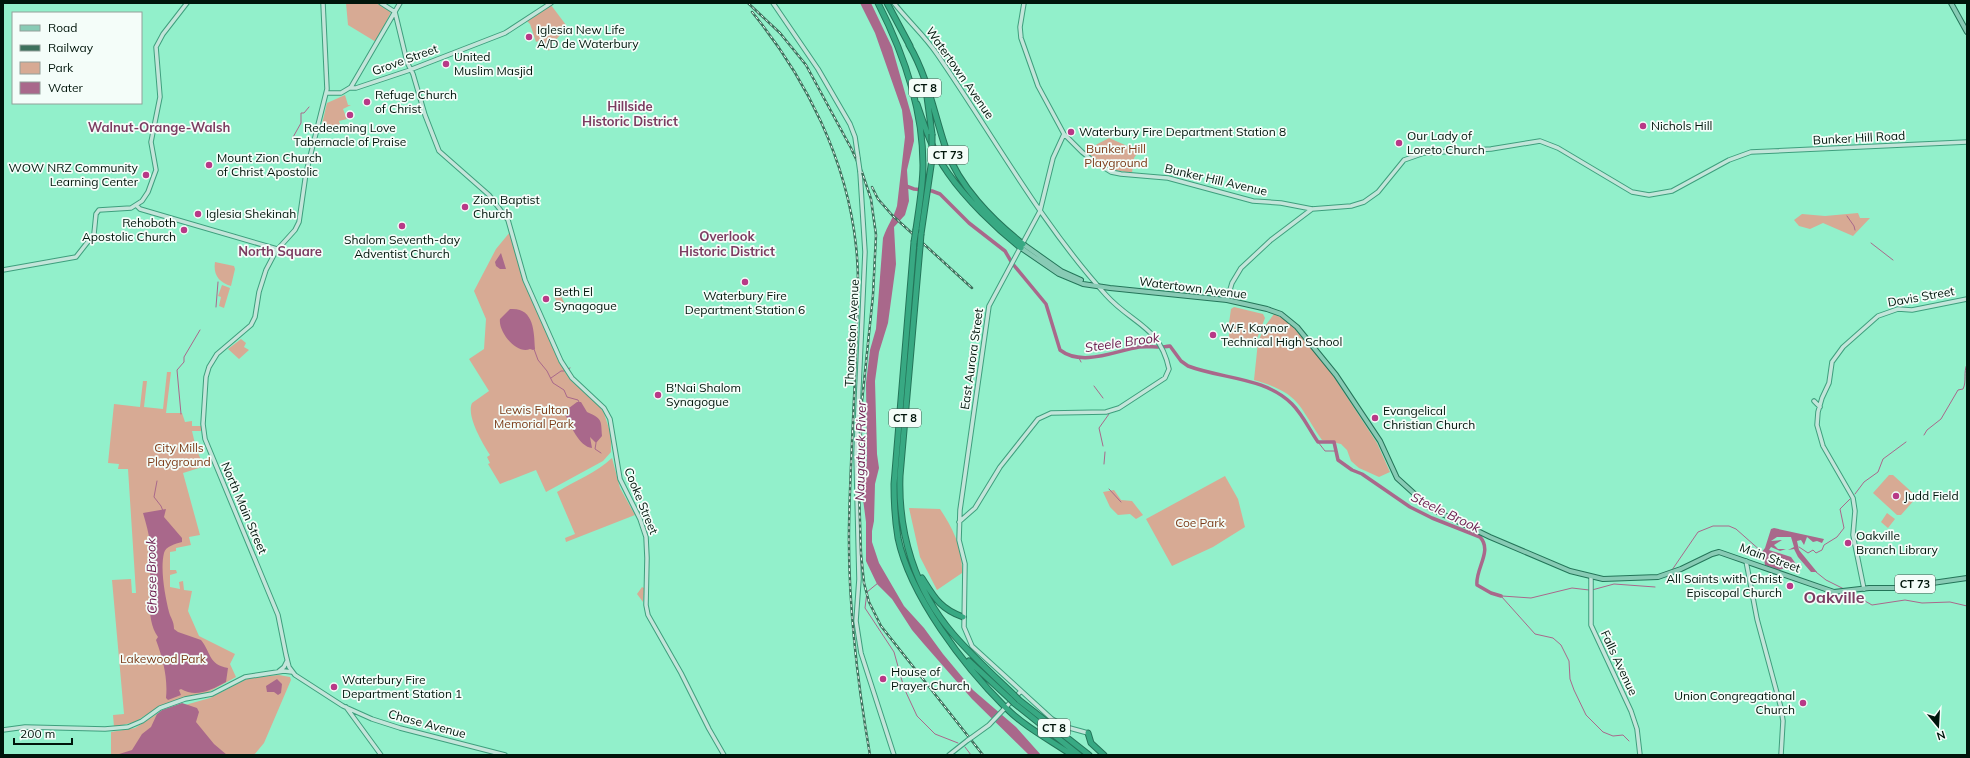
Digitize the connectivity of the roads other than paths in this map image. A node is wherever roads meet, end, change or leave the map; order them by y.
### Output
1 (187, 3) edge
2 (323, 3) edge
3 (381, 3) edge
4 (400, 3) edge
5 (551, 3) edge
6 (773, 3) edge
7 (878, 3) edge
8 (887, 3) edge
9 (894, 3) edge
10 (1024, 3) edge
11 (1951, 3) edge
12 (394, 12) junction
13 (389, 22) junction
14 (398, 23) junction
15 (1967, 32) edge
16 (909, 45) junction
17 (902, 59) junction
18 (410, 70) junction
19 (350, 88) junction
20 (327, 93) junction
21 (1064, 134) junction
22 (1967, 142) edge
23 (1751, 152) joint
24 (136, 205) junction
25 (1312, 210) junction
26 (1040, 211) junction
27 (1022, 246) junction
28 (278, 249) junction
29 (3, 270) edge
30 (1098, 286) junction
31 (1967, 299) edge
32 (1227, 300) junction
33 (1814, 401) dead end
34 (1820, 407) junction
35 (902, 522) junction
36 (959, 522) junction
37 (1746, 561) junction
38 (1686, 566) joint
39 (1591, 577) junction
40 (1967, 578) edge
41 (1864, 589) junction
42 (963, 617) junction
43 (939, 626) junction
44 (287, 660) junction
45 (276, 672) junction
46 (293, 672) junction
47 (1021, 691) junction
48 (1012, 699) junction
49 (346, 707) junction
50 (1004, 710) junction
51 (362, 714) junction
52 (354, 720) junction
53 (3, 730) edge
54 (1088, 733) joint
55 (381, 755) edge
56 (505, 755) edge
57 (724, 755) edge
58 (894, 755) edge
59 (949, 755) edge
60 (1072, 755) edge
61 (1079, 755) edge
62 (1090, 755) edge
63 (1104, 755) edge
64 (1640, 755) edge
65 (1780, 755) edge

1 - 24 main road
2 - 20 main road, North Main Street
3 - 12 main road
4 - 12 main road
5 - 18 main road, Grove Street
6 - 58 main road, Thomaston Avenue, bridge
7 - 17 highway, CT 8
8 - 16 highway, CT 8
9 - 26 main road, Watertown Avenue
10 - 21 main road, Bunker Hill Avenue
11 - 15 main road
12 - 13 main road
12 - 14 main road, Cooke Street
13 - 14 main road
13 - 19 main road
14 - 18 main road, Cooke Street
16 - 27 highway, CT 73
16 - 35 highway, CT 8, bridge
17 - 27 highway, CT 73
17 - 43 highway, CT 8, bridge
18 - 19 main road, Grove Street
18 - 57 main road, Cooke Street
19 - 20 main road
20 - 28 main road, North Main Street
21 - 25 main road, Bunker Hill Avenue
21 - 26 main road, East Aurora Street
22 - 23 main road, Bunker Hill Road
23 - 25 main road, Bunker Hill Avenue
24 - 28 main road
24 - 29 main road
25 - 32 main road
26 - 27 main road, East Aurora Street
26 - 30 main road, Watertown Avenue
27 - 30 main road, CT 73
27 - 36 main road, East Aurora Street
28 - 44 main road, North Main Street
30 - 32 main road, Watertown Avenue / CT 73
30 - 36 main road
31 - 34 main road, Davis Street
32 - 39 main road, Watertown Avenue / CT 73
33 - 34 main road
34 - 41 main road
35 - 42 highway
35 - 48 highway, CT 8
36 - 42 main road, East Aurora Street
37 - 38 main road, Main Street / CT 73
37 - 41 main road, Main Street / CT 73
37 - 65 main road
38 - 39 main road, Watertown Avenue / CT 73
39 - 64 main road, Falls Avenue
40 - 41 main road, Main Street / CT 73
42 - 47 main road, East Aurora Street
43 - 48 highway, CT 8
43 - 50 highway
44 - 45 main road
44 - 46 main road, North Main Street
45 - 46 main road
45 - 53 main road
46 - 49 main road, North Main Street
47 - 50 main road
47 - 54 main road, East Aurora Street
48 - 61 highway, CT 8
48 - 62 highway, CT 8, bridge
49 - 51 main road, Chase Avenue
49 - 52 main road, North Main Street
50 - 59 main road
50 - 60 highway
51 - 52 main road
51 - 56 main road, Chase Avenue
52 - 55 main road, North Main Street
54 - 63 highway

